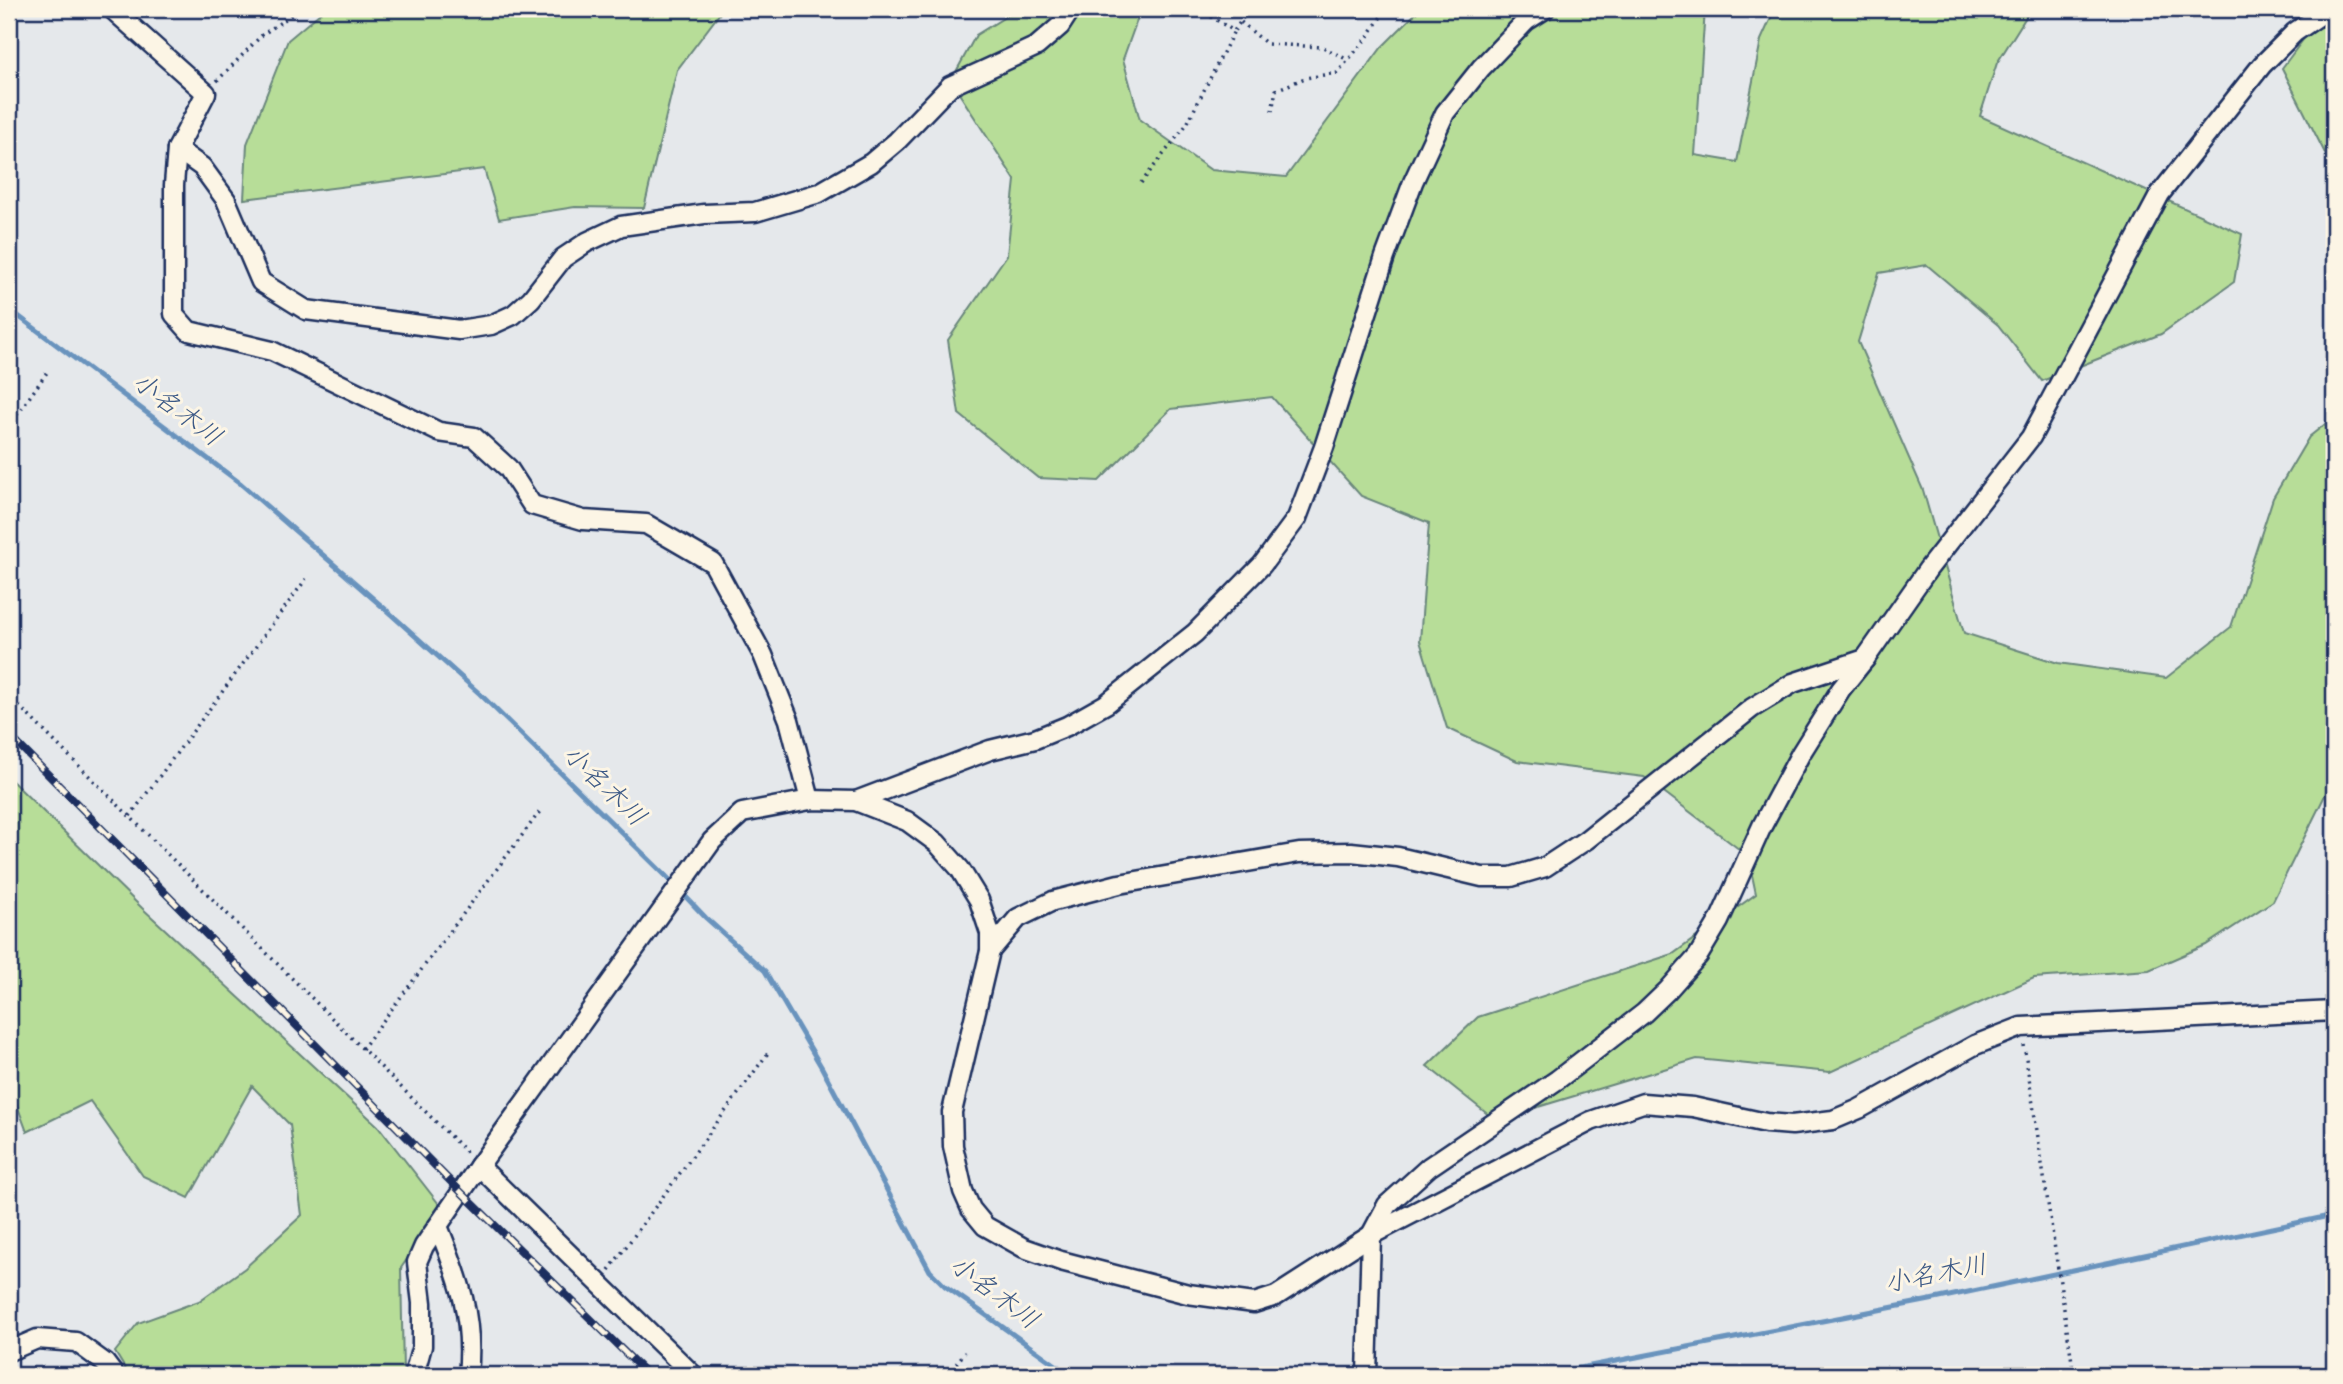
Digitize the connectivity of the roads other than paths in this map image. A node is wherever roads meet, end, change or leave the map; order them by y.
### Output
1 (112, 9) edge
2 (1071, 9) edge
3 (1545, 9) edge
4 (2323, 9) edge
5 (177, 149) junction
6 (1865, 659) junction
7 (810, 800) junction
8 (856, 801) junction
9 (990, 951) junction
10 (2334, 1011) edge
11 (479, 1166) junction
12 (438, 1226) junction
13 (1371, 1235) junction
14 (9, 1351) edge
15 (114, 1375) edge
16 (414, 1375) edge
17 (468, 1375) edge
18 (693, 1375) edge
19 (1367, 1375) edge

1 - 5 street
2 - 5 street
3 - 8 street
4 - 6 street
5 - 7 street
6 - 9 street
6 - 13 street
7 - 8 street
7 - 11 street
8 - 9 street
9 - 13 street
10 - 13 street
11 - 12 street
11 - 18 street
12 - 16 street
12 - 17 street
13 - 19 street
14 - 15 street

